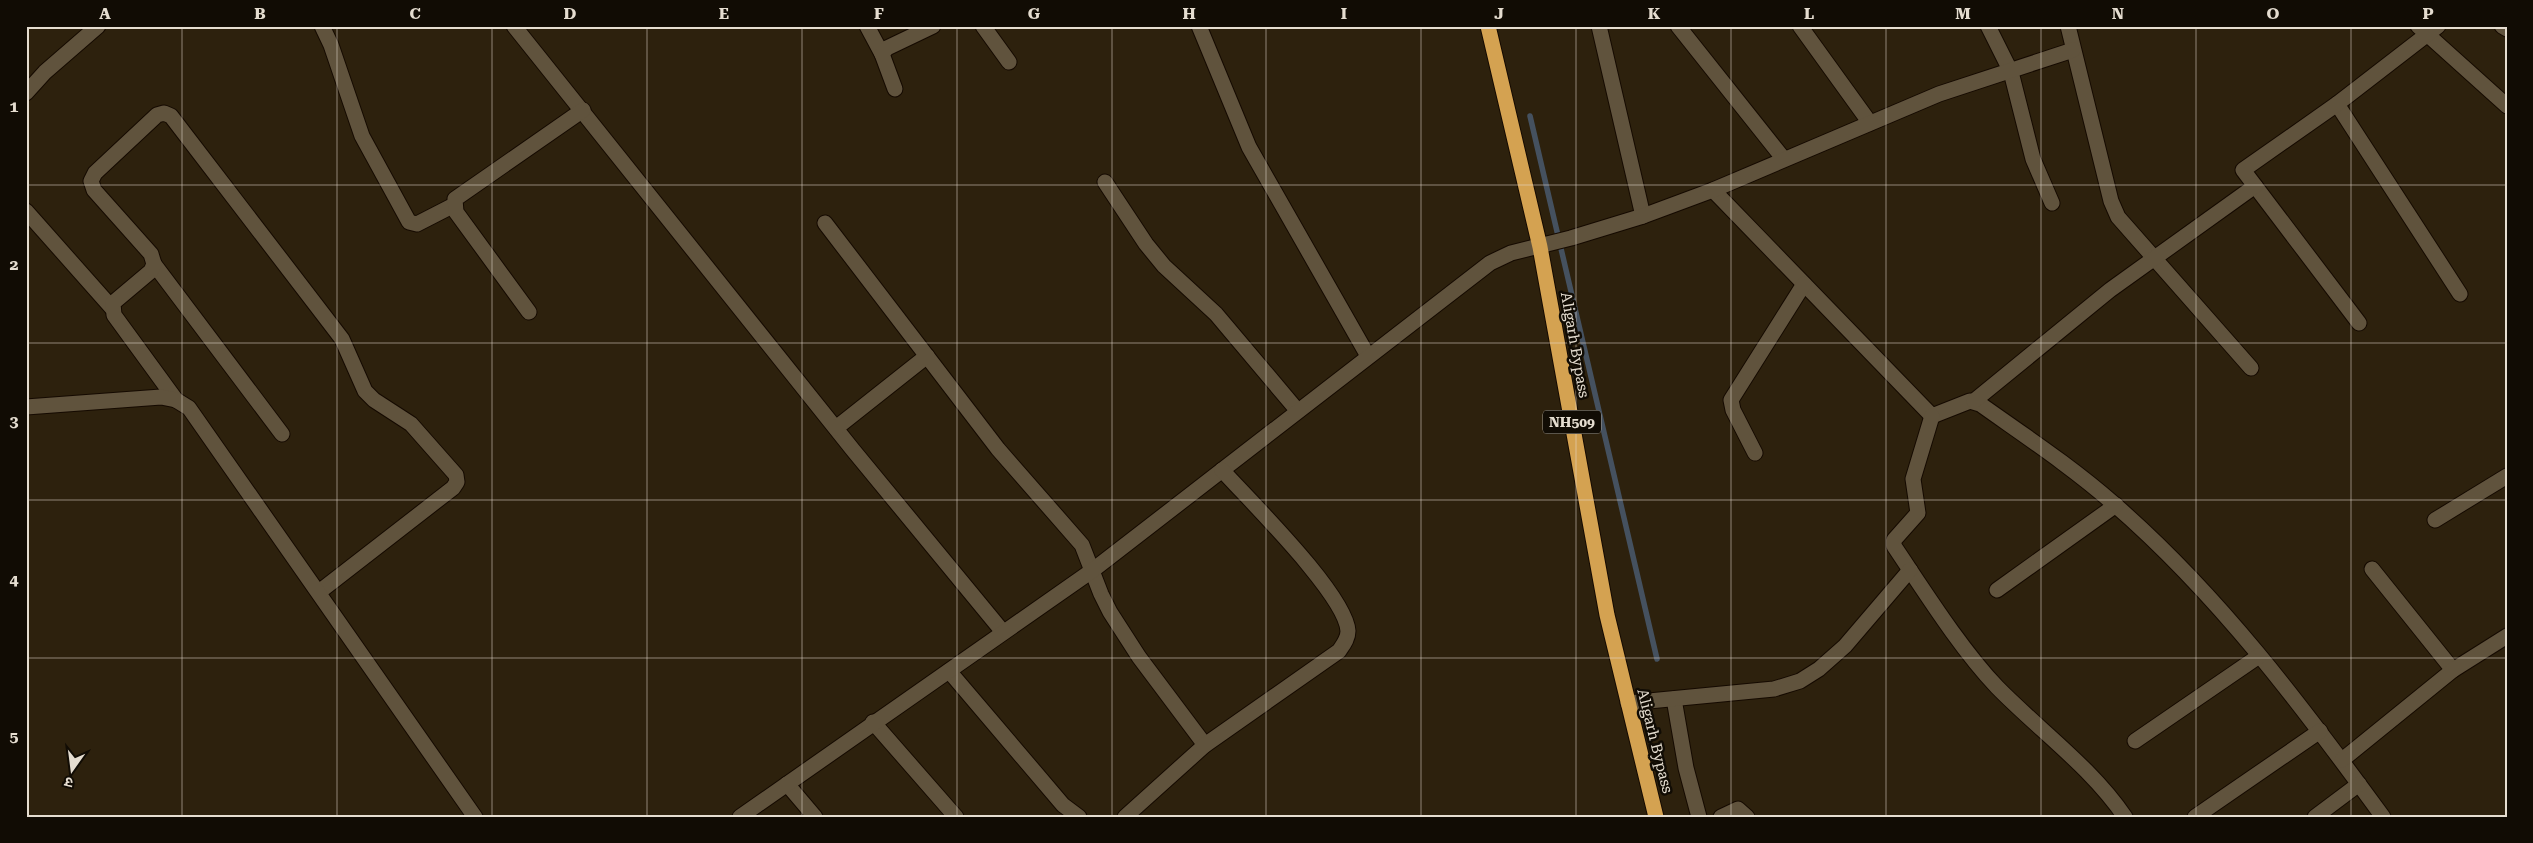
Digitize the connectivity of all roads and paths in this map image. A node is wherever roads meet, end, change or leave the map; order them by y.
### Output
1 (98, 26) edge
2 (322, 26) edge
3 (514, 26) edge
4 (866, 26) edge
5 (934, 26) edge
6 (983, 26) edge
7 (1199, 26) edge
8 (1488, 26) edge
9 (1599, 26) edge
10 (1678, 26) edge
11 (1800, 26) edge
12 (1988, 26) edge
13 (2068, 26) edge
14 (2502, 26) edge
15 (2427, 29) edge
16 (2507, 29) edge
17 (2072, 50) junction
18 (882, 54) junction
19 (1009, 62) dead end
20 (2011, 72) junction
21 (895, 89) dead end
22 (26, 93) edge
23 (2337, 104) junction
24 (2507, 106) edge
25 (583, 110) junction
26 (1870, 123) junction
27 (1783, 158) junction
28 (1105, 182) dead end
29 (2255, 186) junction
30 (1713, 190) junction
31 (2052, 203) dead end
32 (454, 205) junction
33 (26, 210) edge
34 (1643, 216) junction
35 (825, 223) dead end
36 (1545, 245) junction
37 (2155, 260) junction
38 (154, 264) junction
39 (1804, 284) junction
40 (2460, 294) dead end
41 (112, 308) junction
42 (529, 312) dead end
43 (2359, 323) dead end
44 (927, 356) junction
45 (1368, 356) junction
46 (2250, 368) dead end
47 (176, 400) junction
48 (1974, 401) junction
49 (26, 407) edge
50 (1297, 410) junction
51 (1932, 416) junction
52 (836, 428) junction
53 (282, 434) dead end
54 (1755, 453) dead end
55 (1222, 470) junction
56 (2507, 476) edge
57 (2116, 505) junction
58 (2435, 520) dead end
59 (2372, 569) dead end
60 (1093, 570) junction
61 (1910, 570) junction
62 (1997, 590) dead end
63 (319, 592) junction
64 (1003, 632) junction
65 (2507, 636) edge
66 (2260, 656) junction
67 (2453, 670) junction
68 (948, 671) junction
69 (1674, 699) junction
70 (1628, 703) junction
71 (873, 722) junction
72 (2320, 731) junction
73 (2135, 741) dead end
74 (1206, 745) junction
75 (2342, 760) junction
76 (787, 784) junction
77 (2359, 784) junction
78 (475, 817) edge
79 (740, 817) edge
80 (815, 817) edge
81 (956, 817) edge
82 (1079, 817) edge
83 (1125, 817) edge
84 (1656, 817) edge
85 (1699, 817) edge
86 (1721, 817) edge
87 (1747, 817) edge
88 (2125, 817) edge
89 (2195, 817) edge
90 (2315, 817) edge
91 (2383, 817) edge

1 - 22 street
2 - 32 street
3 - 25 street
4 - 18 street
5 - 18 street
6 - 19 street
7 - 45 street
8 - 36 highway, Aligarh Bypass / NH509
9 - 34 street
10 - 27 street
11 - 26 street
12 - 20 street
13 - 17 street
14 - 16 street
15 - 23 street
15 - 24 street
17 - 20 street
17 - 37 street
18 - 21 street
20 - 26 street
20 - 31 street
23 - 29 street
23 - 40 street
25 - 32 street
25 - 52 street
26 - 27 street
27 - 30 street
28 - 50 street
29 - 37 street
29 - 43 street
30 - 34 street
30 - 39 street
32 - 42 street
33 - 41 street
34 - 36 street
35 - 44 street
36 - 45 street
36 - 70 highway, Aligarh Bypass / NH509
37 - 46 street
37 - 48 street
38 - 41 street
38 - 53 street
38 - 63 street
39 - 51 street
39 - 54 street
41 - 47 street
44 - 52 street
44 - 60 street
45 - 50 street
47 - 49 street
47 - 63 street
48 - 51 street
48 - 57 street
50 - 55 street
51 - 61 street
52 - 64 street
55 - 60 street
55 - 74 street
56 - 58 street
57 - 62 street
57 - 66 street
59 - 67 street
60 - 64 street
60 - 74 street
61 - 69 street
61 - 88 street
63 - 78 street
64 - 68 street
65 - 67 street
66 - 72 street
66 - 73 street
67 - 75 street
68 - 71 street
68 - 82 street
69 - 70 street
69 - 85 street
70 - 84 highway, Aligarh Bypass / NH509
71 - 76 street
71 - 81 street
72 - 75 street
72 - 89 street
74 - 83 street
75 - 77 street
76 - 79 street
76 - 80 street
77 - 90 street
77 - 91 street
86 - 87 street

